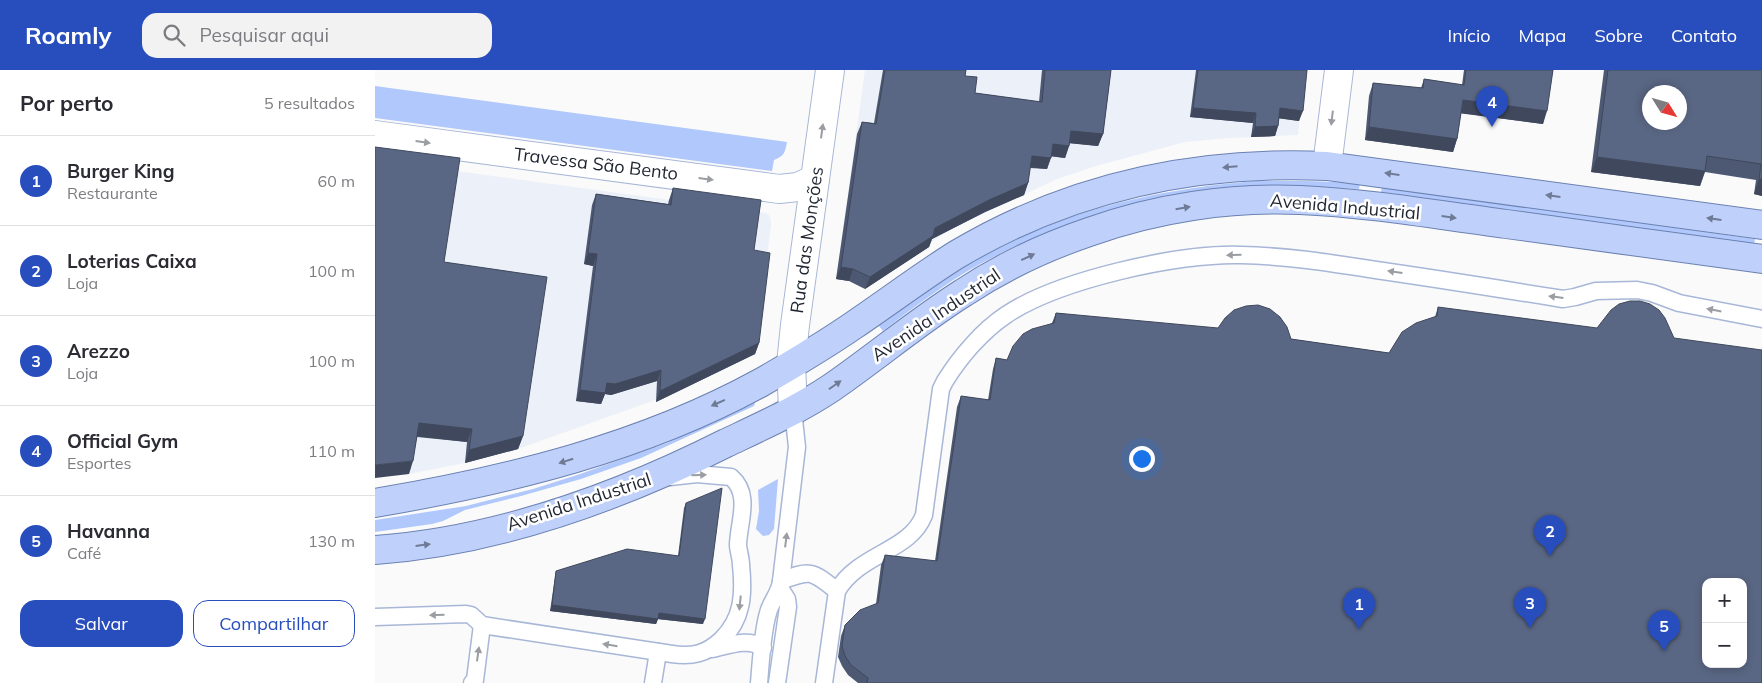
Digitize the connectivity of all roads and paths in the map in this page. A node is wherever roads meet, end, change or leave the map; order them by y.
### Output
1 (830, 70) edge
2 (1339, 70) edge
3 (375, 135) edge
4 (1327, 166) junction
5 (815, 180) junction
6 (1762, 225) edge
7 (1762, 259) edge
8 (1762, 319) edge
9 (791, 364) junction
10 (793, 410) junction
11 (651, 480) junction
12 (375, 503) edge
13 (375, 550) edge
14 (781, 584) junction
15 (837, 591) junction
16 (375, 617) edge
17 (482, 625) junction
18 (763, 648) junction
19 (710, 649) junction
20 (658, 652) junction
21 (472, 683) edge
22 (653, 683) edge
23 (759, 683) edge
24 (777, 683) edge
25 (824, 683) edge

5 -> 1 street, Rua das Monções
2 -> 4 street
3 -> 5 street, Travessa São Bento
6 -> 4 main road, Avenida Industrial
4 -> 9 main road, Avenida Industrial
5 - 9 street, Rua das Monções
10 -> 7 main road, Avenida Industrial
8 -> 15 lane
9 - 10 street, Rua das Monções
9 -> 12 main road, Avenida Industrial
10 - 11 main road, Avenida Industrial
14 -> 10 lane
13 -> 11 main road, Avenida Industrial
11 -> 19 lane
14 - 15 lane
14 - 18 lane
14 - 24 lane
15 - 25 lane
17 -> 16 lane
20 -> 17 lane
21 -> 17 lane
18 - 19 lane
18 - 23 lane
19 - 20 lane
20 - 22 lane

